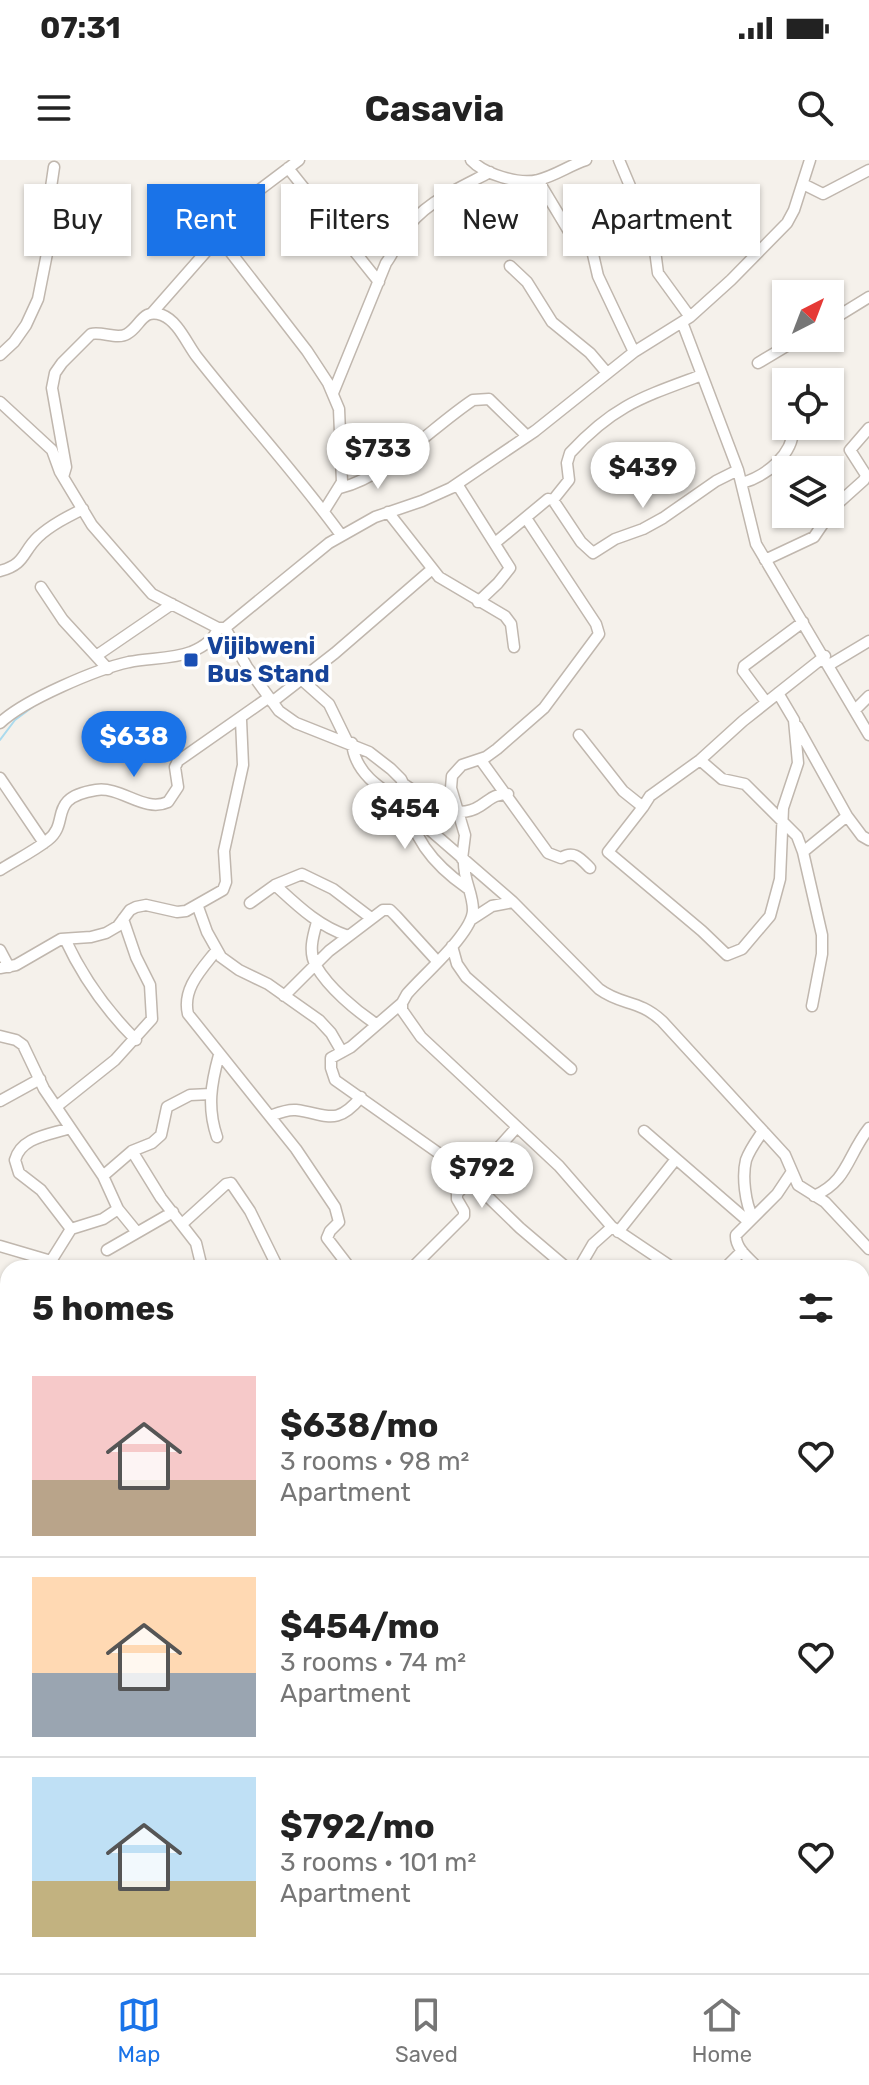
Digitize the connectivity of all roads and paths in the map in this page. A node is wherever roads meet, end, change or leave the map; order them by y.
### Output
1 (299, 160) edge
2 (471, 160) edge
3 (586, 160) edge
4 (619, 160) edge
5 (810, 160) edge
6 (54, 167) dead end
7 (288, 168) junction
8 (869, 170) edge
9 (490, 172) junction
10 (538, 180) junction
11 (803, 184) junction
12 (265, 185) edge
13 (202, 256) edge
14 (232, 256) edge
15 (510, 266) dead end
16 (379, 282) junction
17 (869, 297) edge
18 (844, 312) edge
19 (152, 313) junction
20 (686, 320) junction
21 (634, 352) junction
22 (776, 352) edge
23 (0, 355) edge
24 (758, 363) dead end
25 (607, 373) junction
26 (702, 375) junction
27 (333, 393) junction
28 (0, 402) edge
29 (869, 428) edge
30 (527, 436) junction
31 (791, 440) edge
32 (738, 470) junction
33 (63, 477) junction
34 (742, 483) junction
35 (457, 484) junction
36 (864, 487) edge
37 (340, 488) junction
38 (553, 500) junction
39 (83, 509) junction
40 (324, 511) junction
41 (388, 512) junction
42 (526, 518) junction
43 (341, 535) junction
44 (495, 543) junction
45 (765, 560) junction
46 (431, 570) junction
47 (0, 571) edge
48 (41, 587) dead end
49 (478, 602) junction
50 (172, 604) junction
51 (803, 622) junction
52 (221, 628) junction
53 (869, 641) edge
54 (514, 647) dead end
55 (96, 656) junction
56 (827, 661) junction
57 (108, 669) junction
58 (302, 680) junction
59 (778, 693) junction
60 (869, 696) edge
61 (270, 700) junction
62 (766, 702) junction
63 (855, 710) junction
64 (241, 720) junction
65 (794, 720) junction
66 (0, 723) edge
67 (579, 735) dead end
68 (869, 735) edge
69 (350, 742) junction
70 (480, 759) junction
71 (700, 760) junction
72 (0, 778) edge
73 (402, 782) junction
74 (508, 794) junction
75 (405, 804) junction
76 (643, 807) junction
77 (460, 812) junction
78 (847, 816) junction
79 (782, 821) junction
80 (869, 840) edge
81 (44, 843) junction
82 (803, 852) junction
83 (463, 860) junction
84 (590, 868) dead end
85 (0, 870) edge
86 (275, 885) junction
87 (467, 888) junction
88 (513, 902) junction
89 (250, 903) dead end
90 (198, 907) junction
91 (371, 918) junction
92 (123, 919) junction
93 (472, 919) junction
94 (317, 922) junction
95 (348, 936) junction
96 (65, 939) junction
97 (452, 946) junction
98 (0, 950) edge
99 (216, 951) junction
100 (437, 961) junction
101 (315, 964) junction
102 (4, 968) edge
103 (284, 996) junction
104 (402, 1003) junction
105 (812, 1006) dead end
106 (376, 1024) junction
107 (0, 1036) edge
108 (136, 1040) junction
109 (342, 1052) junction
110 (219, 1055) junction
111 (571, 1069) dead end
112 (40, 1079) junction
113 (211, 1094) junction
114 (361, 1097) junction
115 (0, 1101) edge
116 (56, 1107) junction
117 (270, 1116) junction
118 (517, 1127) junction
119 (70, 1128) junction
120 (869, 1128) edge
121 (644, 1131) dead end
122 (763, 1131) junction
123 (217, 1137) dead end
124 (132, 1151) junction
125 (676, 1159) junction
126 (791, 1173) junction
127 (103, 1176) junction
128 (472, 1179) junction
129 (814, 1196) junction
130 (118, 1209) junction
131 (173, 1212) junction
132 (751, 1220) junction
133 (182, 1224) junction
134 (71, 1229) junction
135 (615, 1229) junction
136 (136, 1231) junction
137 (0, 1246) edge
138 (869, 1249) edge
139 (107, 1250) dead end
140 (742, 1251) junction
141 (38, 1260) edge
142 (54, 1260) edge
143 (200, 1260) edge
144 (274, 1260) edge
145 (344, 1260) edge
146 (420, 1260) edge
147 (558, 1260) edge
148 (584, 1260) edge
149 (661, 1260) edge
150 (733, 1260) edge
151 (750, 1260) edge

1 - 7 street
2 - 9 street
3 - 10 street
4 - 20 street
5 - 11 street
6 - 23 street
7 - 12 street
7 - 16 street
8 - 11 street
9 - 10 street
9 - 16 street
10 - 21 street
11 - 20 street
13 - 19 street
14 - 27 street
15 - 25 street
16 - 27 street
17 - 18 street
19 - 33 street
19 - 40 street
20 - 21 street
20 - 26 street
21 - 25 street
22 - 24 street
25 - 30 street
26 - 32 street
26 - 38 street
27 - 37 street
28 - 33 street
29 - 36 street
30 - 35 street
30 - 37 street
31 - 34 street
32 - 34 street
32 - 38 street
33 - 39 street
34 - 45 street
35 - 41 street
35 - 44 street
36 - 45 street
37 - 40 street
38 - 42 street
39 - 47 street
39 - 50 street
40 - 43 street
41 - 43 street
41 - 46 street
42 - 44 street
42 - 70 street
43 - 52 street
44 - 49 street
45 - 51 street
46 - 49 street
46 - 58 street
48 - 55 street
49 - 54 street
50 - 52 street
50 - 55 street
51 - 56 street
51 - 62 street
52 - 57 street
52 - 61 street
53 - 56 street
55 - 57 street
56 - 59 street
56 - 63 street
57 - 66 street
58 - 61 street
58 - 69 street
59 - 62 street
59 - 65 street
60 - 63 street
61 - 64 street
61 - 69 street
62 - 71 street
63 - 68 street
64 - 81 street
64 - 90 street
65 - 78 street
65 - 79 street
67 - 76 street
69 - 73 street
69 - 75 street
70 - 74 street
70 - 77 street
71 - 76 street
71 - 79 street
72 - 81 street
73 - 75 street
73 - 77 street
73 - 83 street
74 - 77 street
74 - 84 street
75 - 87 street
76 - 79 street
77 - 83 street
78 - 80 street
78 - 82 street
79 - 82 street
81 - 85 street
82 - 105 street
83 - 87 street
83 - 88 street
86 - 89 street
86 - 91 street
86 - 94 street
87 - 93 street
88 - 93 street
88 - 122 street
90 - 92 street
90 - 99 street
91 - 95 street
91 - 100 street
92 - 96 street
92 - 108 street
93 - 97 street
94 - 95 street
94 - 101 street
95 - 101 street
96 - 102 street
96 - 108 street
97 - 100 street
97 - 111 street
98 - 102 street
99 - 103 street
99 - 110 street
100 - 104 street
101 - 103 street
101 - 106 street
103 - 109 street
104 - 106 street
104 - 118 street
106 - 109 street
107 - 112 street
108 - 116 street
109 - 114 street
110 - 113 street
110 - 117 street
112 - 115 street
112 - 116 street
113 - 123 street
113 - 124 street
114 - 117 street
114 - 128 street
116 - 119 street
117 - 145 street
118 - 128 street
118 - 135 street
119 - 127 street
119 - 134 street
120 - 129 street
121 - 125 street
122 - 126 street
122 - 132 street
124 - 127 street
124 - 131 street
125 - 132 street
125 - 135 street
126 - 129 street
126 - 132 street
127 - 130 street
128 - 146 street
128 - 147 street
129 - 138 street
130 - 134 street
130 - 136 street
131 - 133 street
131 - 136 street
132 - 140 street
133 - 143 street
133 - 144 street
134 - 142 street
135 - 148 street
135 - 149 street
136 - 139 street
137 - 141 street
140 - 150 street
140 - 151 street

